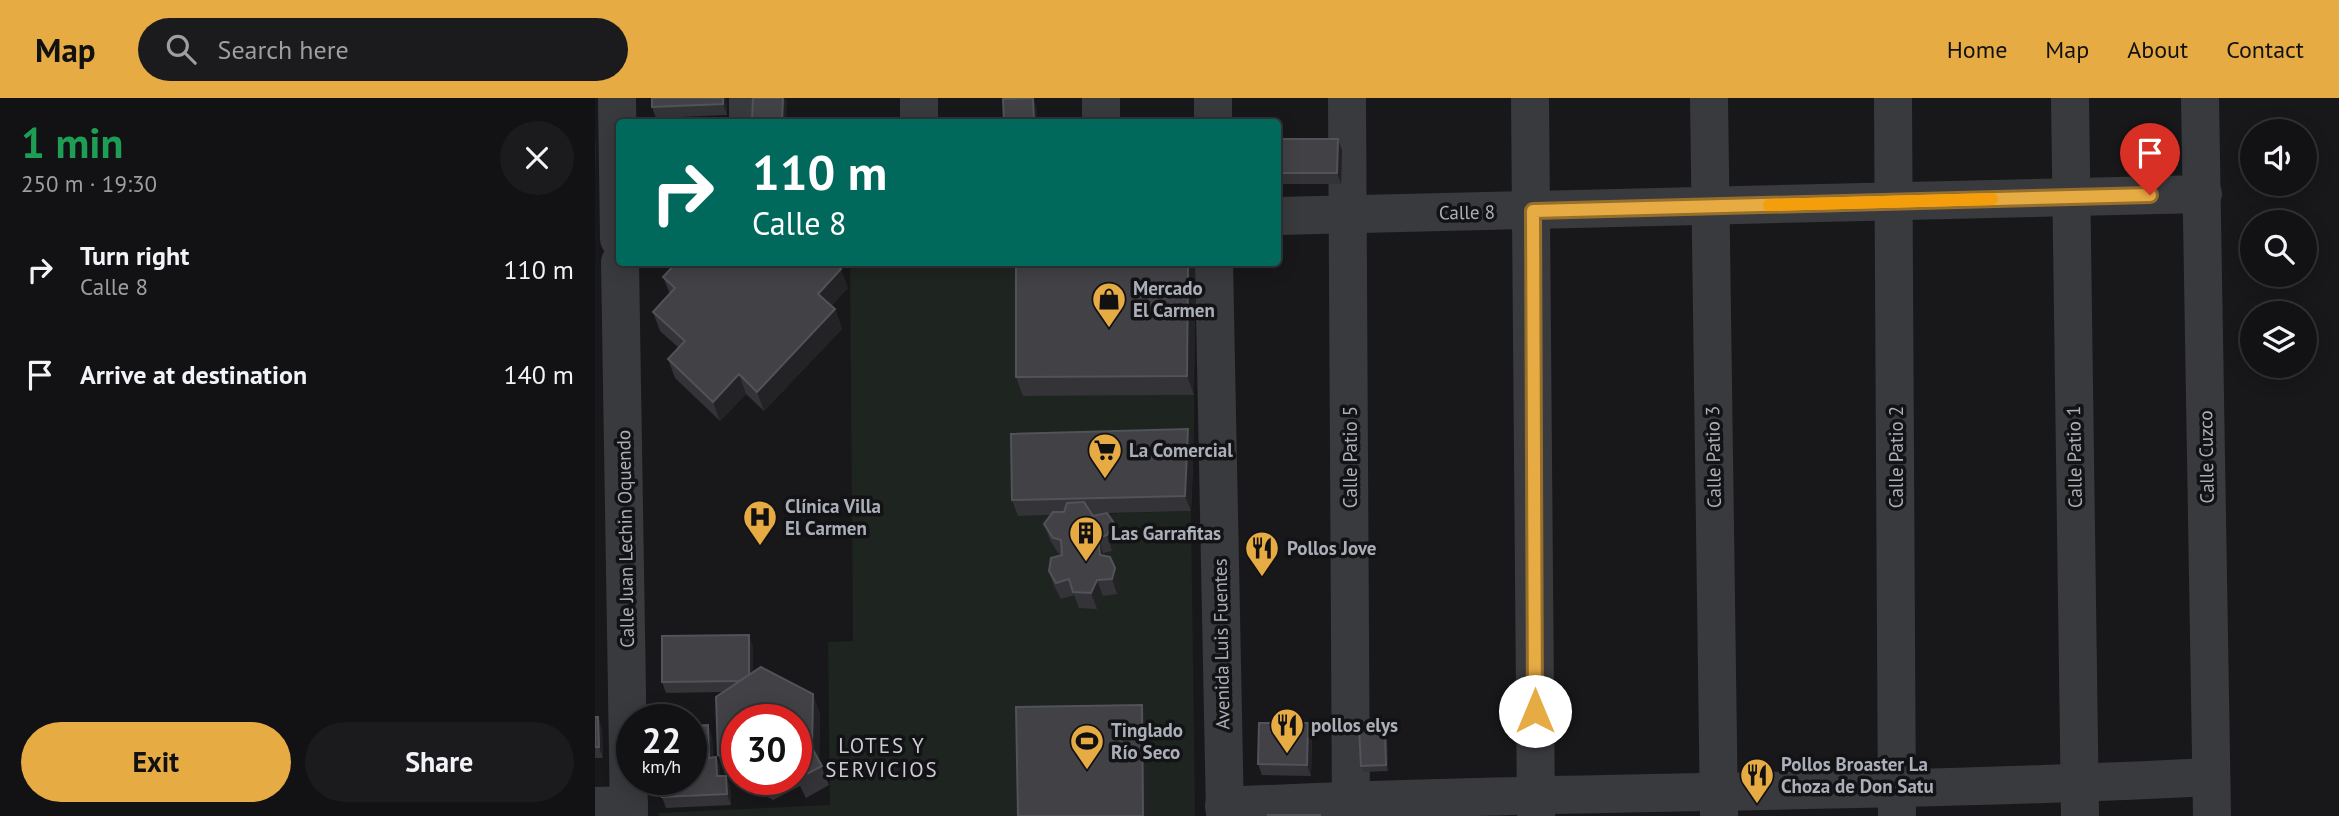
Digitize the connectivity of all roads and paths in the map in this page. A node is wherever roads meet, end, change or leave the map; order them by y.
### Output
1 (617, 98) edge
2 (748, 98) edge
3 (919, 98) edge
4 (1101, 98) edge
5 (1213, 98) edge
6 (1347, 98) edge
7 (1530, 98) edge
8 (1709, 98) edge
9 (1893, 98) edge
10 (2070, 98) edge
11 (2200, 98) edge
12 (617, 119) edge
13 (748, 119) edge
14 (919, 119) edge
15 (1101, 119) edge
16 (1213, 119) edge
17 (2203, 194) junction
18 (2071, 197) junction
19 (1895, 202) junction
20 (1711, 206) junction
21 (1533, 211) junction
22 (1350, 215) junction
23 (1281, 216) edge
24 (595, 232) edge
25 (616, 232) edge
26 (620, 266) edge
27 (1214, 266) edge
28 (2210, 777) junction
29 (2079, 800) edge
30 (1897, 801) edge
31 (1719, 803) edge
32 (1536, 805) edge
33 (1351, 808) edge
34 (618, 809) edge
35 (1225, 811) edge
36 (2212, 816) edge

1 - 12 street
2 - 13 street
3 - 14 street
4 - 15 street
5 - 16 street
6 - 22 street, Calle Patio 5
7 - 21 street
8 - 20 street, Calle Patio 3
9 - 19 street, Calle Patio 2
10 - 18 street, Calle Patio 1
11 - 17 street, Calle Cuzco
17 - 18 street, Calle 8
17 - 28 street, Calle Cuzco
18 - 19 street, Calle 8
18 - 29 street, Calle Patio 1
19 - 20 street, Calle 8
19 - 30 street, Calle Patio 2
20 - 21 street, Calle 8
20 - 31 street, Calle Patio 3
21 - 22 street, Calle 8
21 - 32 street
22 - 23 street, Calle 8
22 - 33 street, Calle Patio 5
24 - 25 street
26 - 34 street, Calle Juan Lechin Oquendo
27 - 35 street, Avenida Luis Fuentes
28 - 29 street
28 - 36 street, Calle Cuzco
29 - 30 street
30 - 31 street
31 - 32 street
32 - 33 street
33 - 35 street

